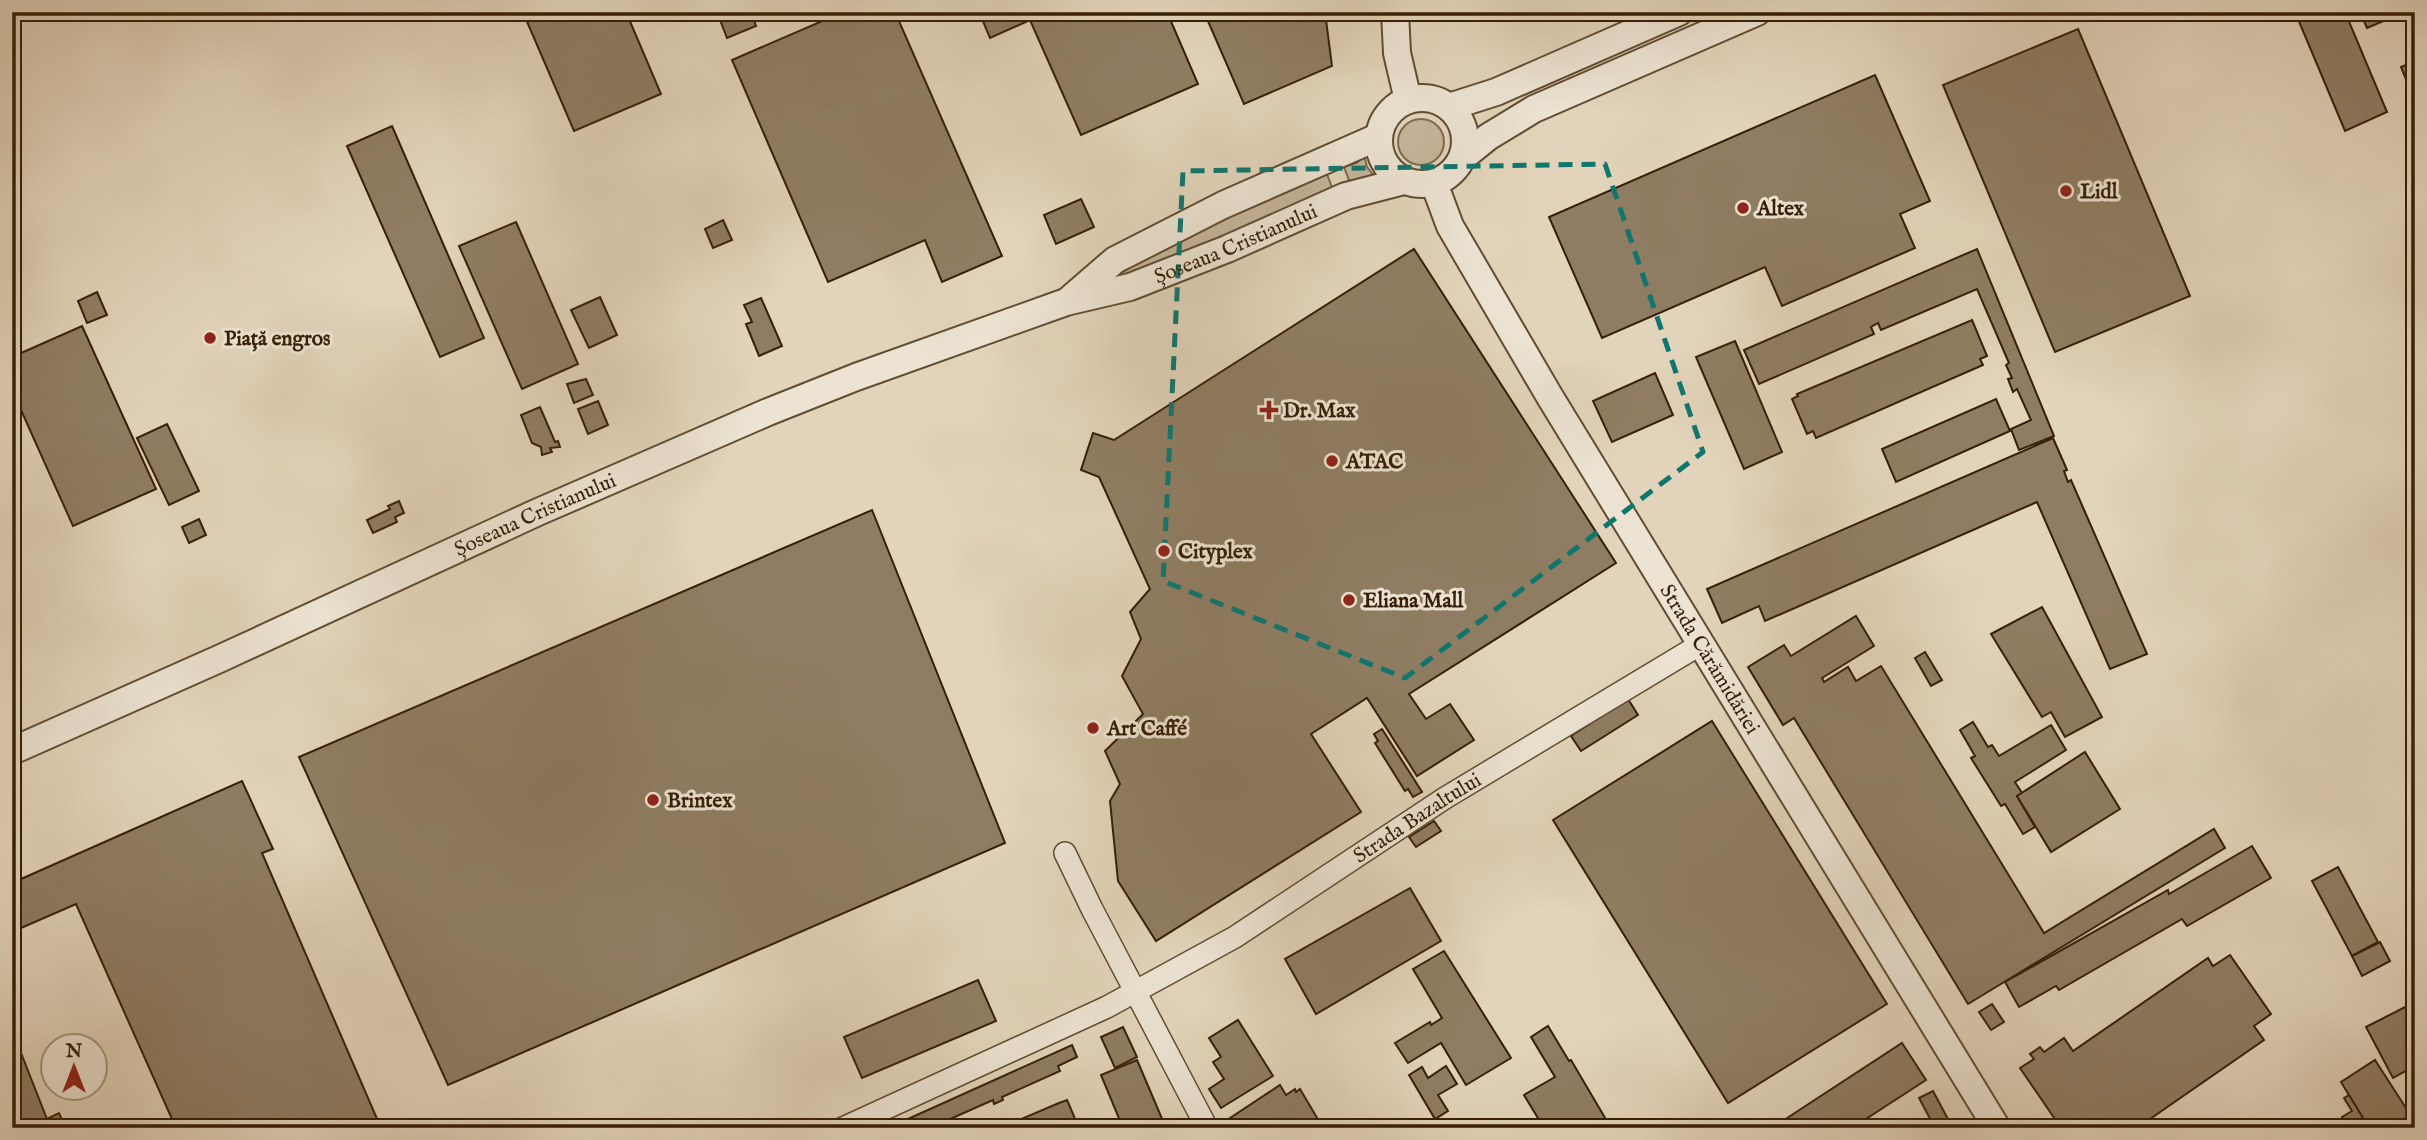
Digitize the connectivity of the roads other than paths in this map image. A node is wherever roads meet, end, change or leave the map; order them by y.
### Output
1 (1395, 12) edge
2 (1679, 12) edge
3 (1757, 12) edge
4 (1408, 100) junction
5 (1449, 107) junction
6 (1378, 137) junction
7 (1462, 158) junction
8 (1404, 181) junction
9 (1434, 183) junction
10 (1066, 302) junction
11 (1701, 644) junction
12 (12, 751) edge
13 (1065, 853) dead end
14 (1135, 993) junction
15 (843, 1128) edge
16 (1208, 1128) edge
17 (1997, 1128) edge

1 - 4 street
2 - 5 street
3 - 7 street
4 - 5 street
4 - 6 street
5 - 7 street
6 - 8 street
6 - 10 street, Șoseaua Cristianului
7 - 9 street
8 - 9 street
8 - 10 street, Șoseaua Cristianului
9 - 11 street, Strada Cărămidăriei
10 - 12 street, Șoseaua Cristianului
11 - 14 street, Strada Bazaltului
11 - 17 street, Strada Cărămidăriei
13 - 14 street
14 - 15 street, Strada Bazaltului
14 - 16 street

